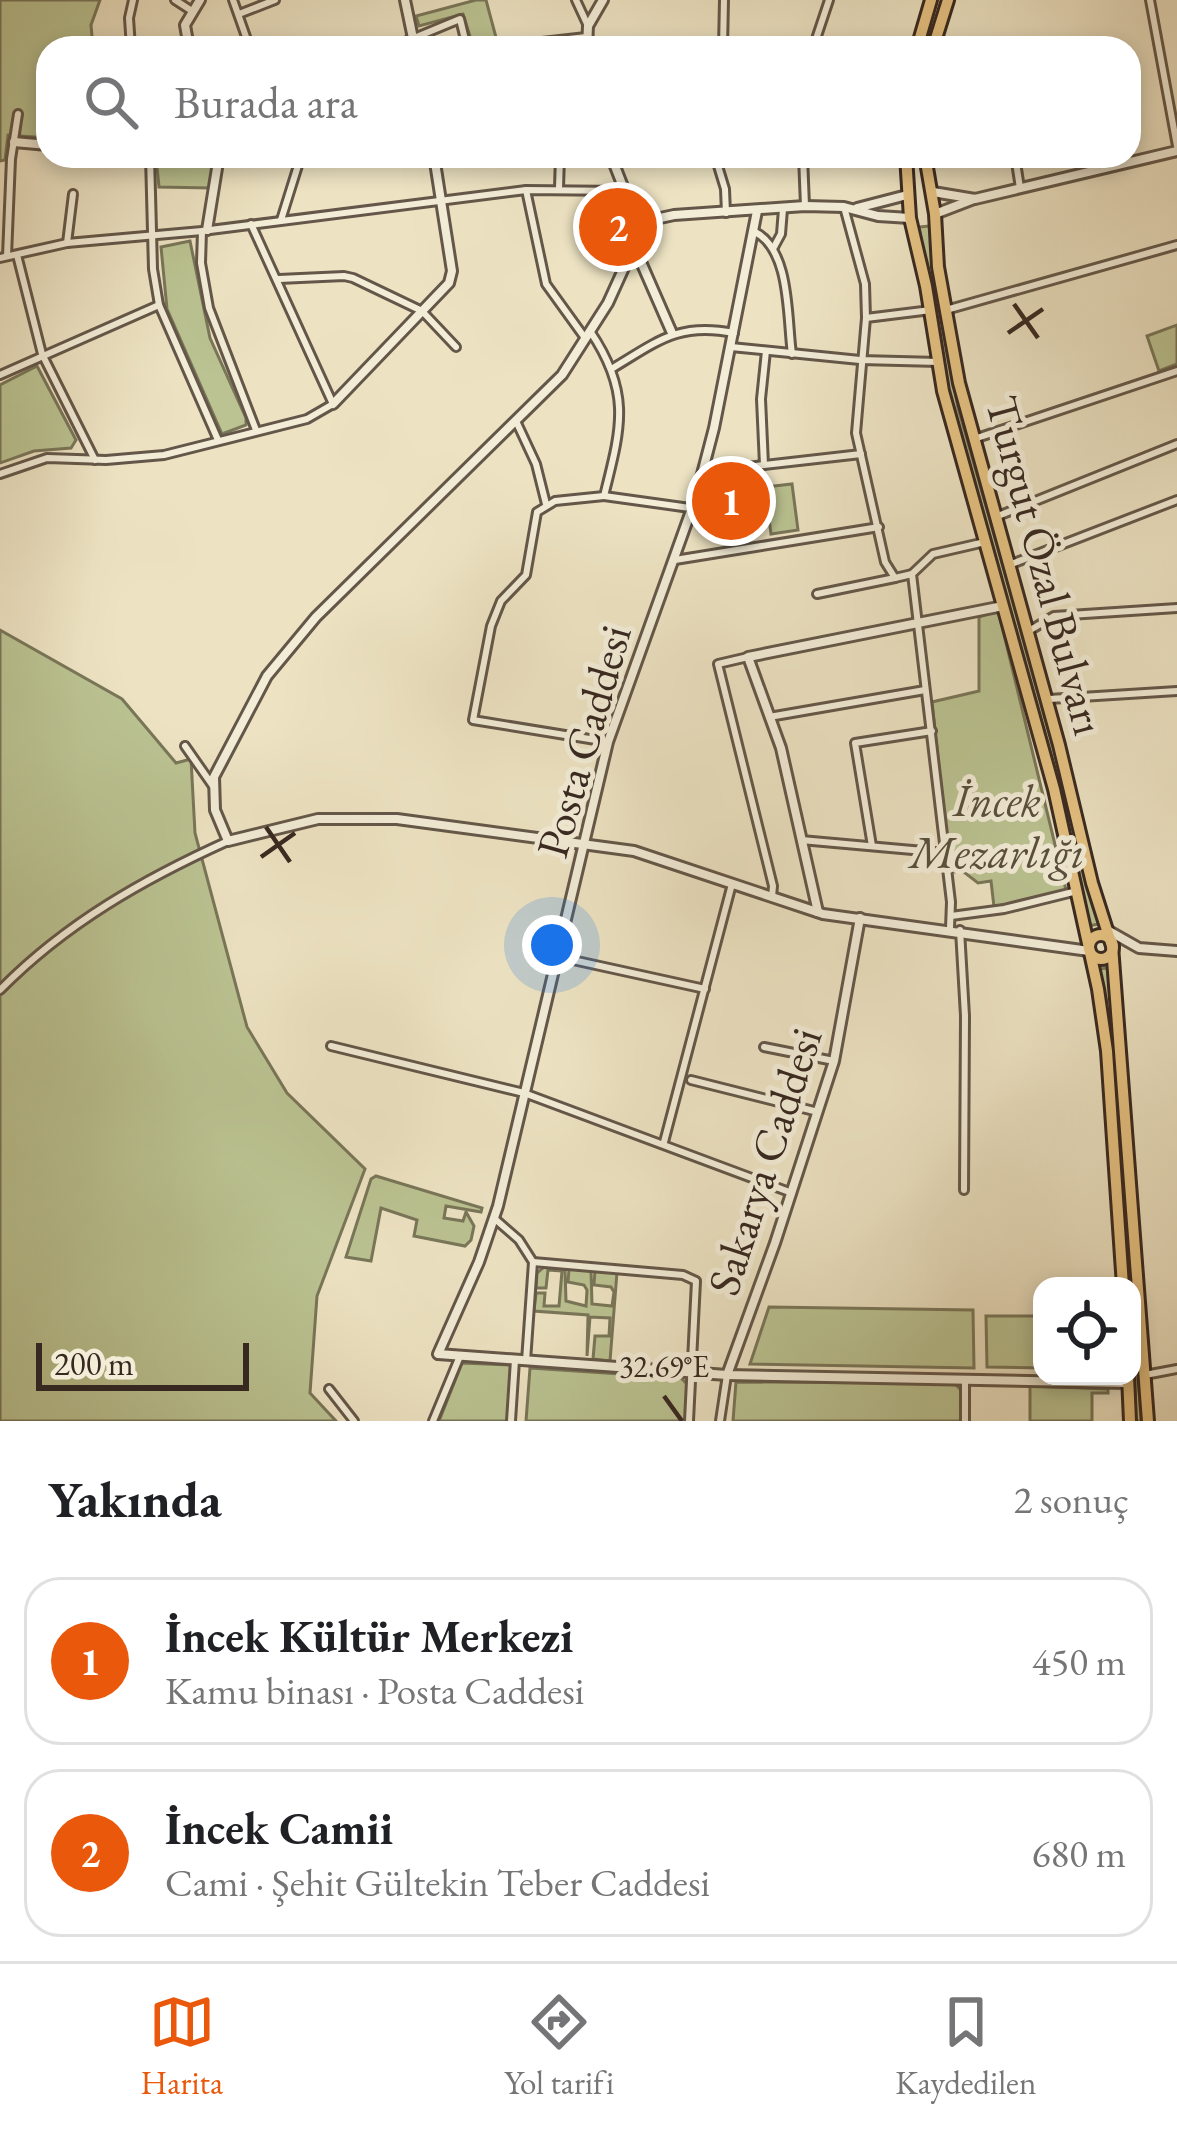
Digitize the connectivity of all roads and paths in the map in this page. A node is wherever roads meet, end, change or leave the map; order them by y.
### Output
1 (133, 0) edge
2 (175, 0) edge
3 (200, 0) edge
4 (233, 0) edge
5 (275, 0) edge
6 (405, 0) edge
7 (576, 0) edge
8 (602, 0) edge
9 (724, 0) edge
10 (829, 0) edge
11 (931, 0) edge
12 (948, 0) edge
13 (1150, 0) edge
14 (193, 12) junction
15 (238, 14) junction
16 (130, 36) edge
17 (185, 36) edge
18 (246, 36) edge
19 (412, 36) edge
20 (415, 36) edge
21 (464, 36) edge
22 (587, 36) edge
23 (587, 36) edge
24 (723, 36) edge
25 (817, 36) edge
26 (920, 36) edge
27 (937, 36) edge
28 (18, 114) dead end
29 (14, 142) junction
30 (36, 144) edge
31 (1177, 148) edge
32 (1141, 157) edge
33 (150, 168) edge
34 (217, 168) edge
35 (297, 168) edge
36 (436, 168) edge
37 (560, 168) edge
38 (616, 168) edge
39 (719, 168) edge
40 (803, 168) edge
41 (907, 168) edge
42 (928, 168) edge
43 (1017, 168) edge
44 (1101, 168) edge
45 (559, 188) junction
46 (1021, 189) junction
47 (526, 190) junction
48 (625, 191) junction
49 (933, 192) junction
50 (594, 193) junction
51 (73, 194) dead end
52 (908, 195) junction
53 (975, 199) junction
54 (441, 202) junction
55 (805, 206) junction
56 (844, 207) junction
57 (856, 208) junction
58 (783, 209) junction
59 (757, 211) junction
60 (726, 213) junction
61 (935, 214) junction
62 (910, 218) junction
63 (281, 220) junction
64 (651, 220) junction
65 (251, 224) junction
66 (205, 230) junction
67 (755, 232) junction
68 (153, 234) junction
69 (67, 243) junction
70 (1177, 245) edge
71 (774, 248) junction
72 (632, 249) junction
73 (8, 256) edge
74 (279, 280) junction
75 (159, 305) junction
76 (931, 310) junction
77 (946, 310) junction
78 (422, 311) junction
79 (866, 317) junction
80 (672, 333) junction
81 (734, 333) junction
82 (588, 334) junction
83 (731, 346) junction
84 (456, 347) dead end
85 (766, 351) junction
86 (42, 354) junction
87 (792, 354) junction
88 (860, 361) junction
89 (939, 362) junction
90 (613, 368) junction
91 (1177, 371) edge
92 (0, 375) edge
93 (333, 404) junction
94 (515, 418) junction
95 (256, 430) junction
96 (973, 439) junction
97 (218, 440) junction
98 (1177, 443) edge
99 (861, 454) junction
100 (95, 460) junction
101 (764, 465) junction
102 (702, 472) junction
103 (0, 474) edge
104 (604, 496) junction
105 (1177, 500) edge
106 (546, 504) junction
107 (691, 508) junction
108 (995, 518) junction
109 (879, 527) junction
110 (985, 542) junction
111 (672, 561) junction
112 (1009, 565) junction
113 (912, 574) junction
114 (895, 578) junction
115 (817, 594) dead end
116 (1003, 606) junction
117 (1177, 608) edge
118 (920, 624) junction
119 (1028, 632) junction
120 (748, 657) junction
121 (927, 689) junction
122 (1177, 691) edge
123 (1047, 700) junction
124 (769, 717) junction
125 (932, 731) junction
126 (608, 742) junction
127 (185, 746) dead end
128 (214, 786) junction
129 (801, 840) junction
130 (228, 841) junction
131 (584, 844) junction
132 (872, 846) junction
133 (946, 854) junction
134 (732, 884) junction
135 (1077, 891) junction
136 (772, 897) junction
137 (818, 912) junction
138 (951, 916) junction
139 (860, 918) junction
140 (955, 929) junction
141 (1109, 932) junction
142 (1139, 948) junction
143 (1089, 951) junction
144 (1177, 951) edge
145 (1113, 952) junction
146 (559, 957) junction
147 (705, 989) junction
148 (0, 990) edge
149 (332, 1046) dead end
150 (764, 1047) dead end
151 (834, 1061) junction
152 (691, 1080) dead end
153 (524, 1093) junction
154 (818, 1112) junction
155 (663, 1144) junction
156 (964, 1190) dead end
157 (792, 1193) junction
158 (495, 1219) junction
159 (533, 1262) junction
160 (1122, 1277) edge
161 (460, 1356) junction
162 (515, 1360) junction
163 (526, 1361) junction
164 (1177, 1369) edge
165 (692, 1372) junction
166 (727, 1375) junction
167 (1145, 1375) junction
168 (965, 1381) junction
169 (1033, 1381) edge
170 (1128, 1385) edge
171 (329, 1389) dead end
172 (354, 1421) edge
173 (433, 1421) edge
174 (511, 1421) edge
175 (689, 1421) edge
176 (720, 1421) edge
177 (965, 1421) edge
178 (1130, 1421) edge
179 (1148, 1421) edge

1 - 16 street
2 - 14 street
3 - 14 street
4 - 15 street
5 - 15 street
6 - 19 street
7 - 22 street
8 - 23 street
9 - 24 street
10 - 25 street
11 - 26 main road
12 - 27 main road
13 - 31 street
14 - 17 street
15 - 18 street
20 - 21 street
28 - 29 street
29 - 30 street
29 - 73 street
31 - 32 street
33 - 68 street
34 - 66 street
35 - 63 street
36 - 54 street
37 - 45 street
38 - 48 street
39 - 60 street
40 - 55 street
41 - 52 main road, Turgut Özal Bulvarı
42 - 49 main road, Turgut Özal Bulvarı
43 - 46 street
44 - 46 street
45 - 47 street
45 - 50 street
46 - 53 street
47 - 54 street
47 - 82 street
48 - 50 street
48 - 64 street
49 - 52 main road
49 - 53 street
49 - 61 main road, Turgut Özal Bulvarı
50 - 72 street
51 - 69 street
52 - 57 street
52 - 62 main road, Turgut Özal Bulvarı
53 - 61 street
54 - 63 street
54 - 78 street
55 - 56 street
55 - 58 street
56 - 57 street
56 - 79 street
57 - 62 street
58 - 59 street
58 - 71 street
59 - 60 street
59 - 67 street, Posta Caddesi
60 - 64 street
61 - 62 main road
61 - 77 main road, Turgut Özal Bulvarı
62 - 76 main road, Turgut Özal Bulvarı
63 - 65 street
64 - 72 street
65 - 66 street
65 - 74 street
66 - 68 street
66 - 95 street
67 - 71 street
67 - 81 street, Posta Caddesi
68 - 69 street
68 - 75 street
69 - 73 street
70 - 77 street
71 - 87 street
72 - 80 street
72 - 82 street
73 - 86 street
74 - 78 street
74 - 93 street
75 - 86 street
75 - 97 street
76 - 79 street
76 - 89 main road, Turgut Özal Bulvarı
77 - 96 main road, Turgut Özal Bulvarı
78 - 84 street
78 - 93 street
79 - 88 street
80 - 81 street
80 - 90 street
81 - 83 street, Posta Caddesi
82 - 90 street
82 - 94 street
83 - 85 street
83 - 102 street, Posta Caddesi
85 - 87 street
85 - 101 street
86 - 92 street
86 - 100 street
87 - 88 street
88 - 89 street
88 - 99 street
89 - 110 main road, Turgut Özal Bulvarı
90 - 104 street
91 - 96 street
93 - 95 street
94 - 106 street
94 - 128 street
95 - 97 street
96 - 108 main road, Turgut Özal Bulvarı
97 - 100 street
98 - 108 street
99 - 101 street
99 - 109 street
100 - 103 street
101 - 102 street
102 - 107 street, Posta Caddesi
104 - 106 street
104 - 107 street
105 - 112 street
106 - 126 street
107 - 111 street, Posta Caddesi
108 - 112 main road, Turgut Özal Bulvarı
109 - 111 street
109 - 114 street
110 - 113 street
110 - 116 main road, Turgut Özal Bulvarı
111 - 126 street, Posta Caddesi
112 - 119 main road, Turgut Özal Bulvarı
113 - 114 street
113 - 118 street
114 - 115 street
116 - 118 street
116 - 135 main road, Turgut Özal Bulvarı
117 - 119 street
118 - 120 street
118 - 121 street
119 - 123 main road, Turgut Özal Bulvarı
120 - 124 street
120 - 136 street
121 - 124 street
121 - 125 street
122 - 123 street
123 - 141 main road, Turgut Özal Bulvarı
124 - 129 street
125 - 132 street
125 - 133 street
126 - 131 street, Posta Caddesi
127 - 128 street
128 - 130 street
129 - 132 street
129 - 137 street
130 - 131 street
130 - 148 street
131 - 134 street
131 - 146 street, Posta Caddesi
132 - 133 street
133 - 138 street
134 - 136 street
134 - 147 street
135 - 138 street
135 - 143 main road, Turgut Özal Bulvarı
136 - 137 street
137 - 139 street
138 - 140 street
139 - 140 street
139 - 151 street, Sakarya Caddesi
140 - 143 street
140 - 156 street
141 - 142 street
141 - 145 main road, Turgut Özal Bulvarı
142 - 144 street
142 - 145 street
143 - 145 main road
143 - 160 main road, Turgut Özal Bulvarı
145 - 167 main road, Turgut Özal Bulvarı
146 - 147 street
146 - 153 street, Posta Caddesi
147 - 155 street
149 - 153 street
150 - 151 street
151 - 154 street, Sakarya Caddesi
152 - 154 street
153 - 155 street
153 - 158 street, Posta Caddesi
154 - 157 street, Sakarya Caddesi
155 - 157 street
157 - 166 street, Sakarya Caddesi
158 - 159 street
158 - 161 street, Posta Caddesi
159 - 163 street
159 - 165 street
161 - 162 street
161 - 173 street
162 - 163 street
162 - 174 street
163 - 165 street
164 - 167 street
165 - 166 street
165 - 175 street
166 - 168 street
166 - 176 street, Sakarya Caddesi
167 - 179 main road, Turgut Özal Bulvarı
168 - 169 street
168 - 177 street
170 - 178 main road
171 - 172 street

